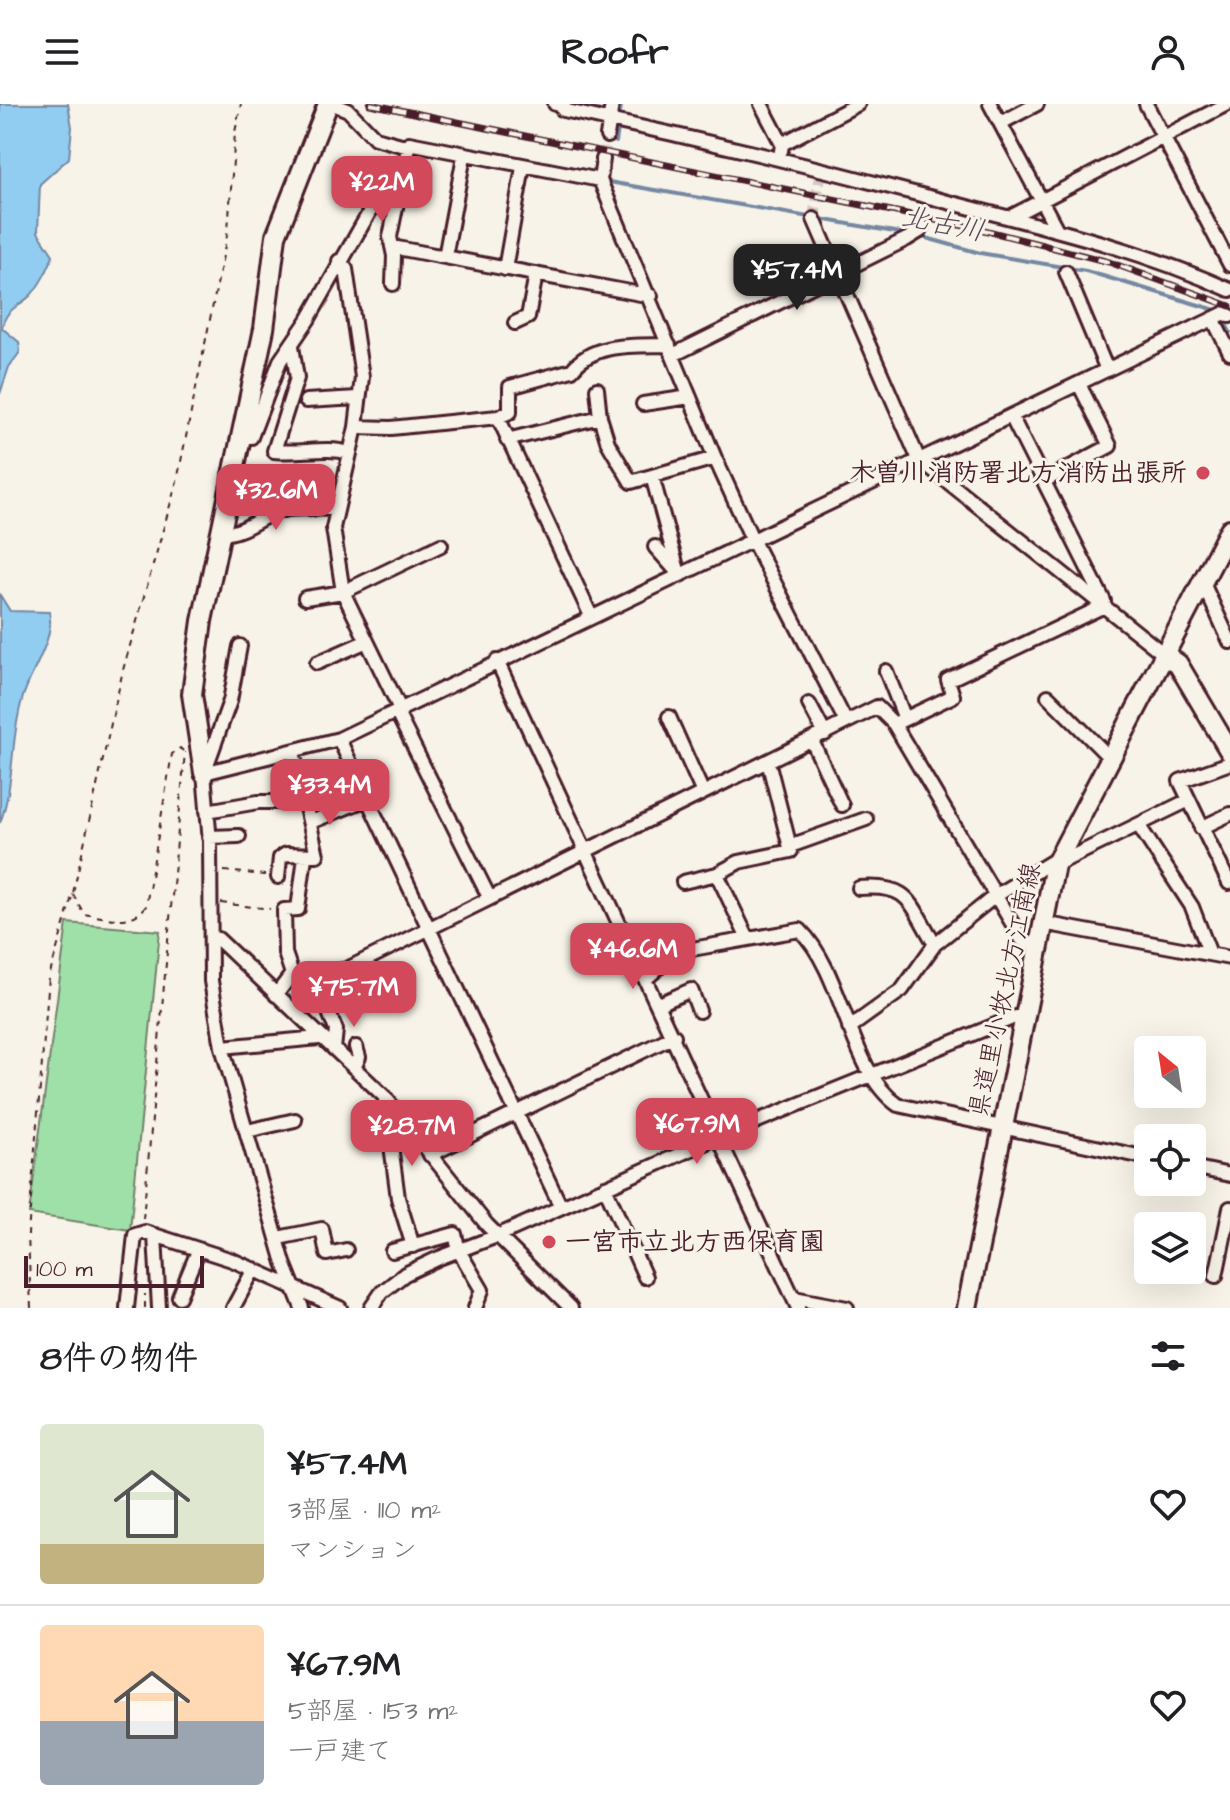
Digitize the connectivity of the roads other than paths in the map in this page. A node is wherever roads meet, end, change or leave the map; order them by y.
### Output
1 (330, 104) edge
2 (555, 104) edge
3 (612, 104) edge
4 (761, 104) edge
5 (858, 104) edge
6 (990, 104) edge
7 (1037, 104) edge
8 (1146, 104) edge
9 (1227, 104) edge
10 (610, 120) junction
11 (1001, 123) junction
12 (607, 136) tunnel mouth
13 (1164, 138) junction
14 (782, 144) junction
15 (409, 147) junction
16 (464, 156) junction
17 (780, 158) junction
18 (603, 159) tunnel mouth
19 (523, 167) junction
20 (404, 168) junction
21 (600, 180) junction
22 (1042, 202) junction
23 (1010, 217) junction
24 (814, 219) tunnel mouth
25 (921, 228) dead end
26 (1056, 228) junction
27 (392, 247) junction
28 (445, 257) junction
29 (339, 261) junction
30 (1230, 265) edge
31 (505, 269) junction
32 (836, 272) junction
33 (1066, 272) dead end
34 (536, 274) junction
35 (393, 284) dead end
36 (1230, 290) edge
37 (651, 296) junction
38 (1230, 316) edge
39 (1213, 319) junction
40 (515, 323) dead end
41 (292, 346) junction
42 (671, 350) junction
43 (1230, 353) edge
44 (1107, 370) junction
45 (1079, 384) junction
46 (597, 389) dead end
47 (690, 397) junction
48 (358, 398) junction
49 (306, 401) dead end
50 (643, 404) dead end
51 (1011, 416) junction
52 (498, 417) junction
53 (600, 417) junction
54 (356, 427) junction
55 (240, 437) junction
56 (507, 440) junction
57 (350, 453) junction
58 (715, 458) junction
59 (918, 458) junction
60 (652, 476) junction
61 (1044, 481) junction
62 (336, 509) junction
63 (1230, 529) edge
64 (218, 535) junction
65 (752, 539) junction
66 (441, 545) dead end
67 (655, 547) dead end
68 (679, 574) junction
69 (1203, 583) junction
70 (343, 592) junction
71 (305, 598) dead end
72 (1230, 604) edge
73 (1102, 607) junction
74 (1216, 607) junction
75 (591, 616) junction
76 (367, 641) junction
77 (1230, 642) edge
78 (240, 646) dead end
79 (1165, 655) junction
80 (497, 661) junction
81 (317, 663) dead end
82 (886, 671) dead end
83 (1048, 696) dead end
84 (809, 704) dead end
85 (399, 712) junction
86 (669, 717) dead end
87 (846, 722) junction
88 (899, 722) junction
89 (825, 734) junction
90 (339, 739) junction
91 (812, 741) junction
92 (293, 752) junction
93 (1230, 752) edge
94 (1111, 759) junction
95 (768, 761) junction
96 (1230, 763) edge
97 (204, 773) junction
98 (703, 793) junction
99 (367, 799) junction
100 (1187, 801) junction
101 (302, 802) junction
102 (842, 805) dead end
103 (207, 811) junction
104 (1230, 814) edge
105 (866, 819) dead end
106 (311, 822) junction
107 (1139, 826) junction
108 (1201, 828) junction
109 (239, 836) dead end
110 (209, 837) junction
111 (790, 846) junction
112 (586, 850) junction
113 (305, 857) junction
114 (1057, 861) junction
115 (717, 874) junction
116 (278, 877) road end
117 (683, 882) dead end
118 (1229, 883) edge
119 (859, 888) dead end
120 (995, 896) junction
121 (489, 897) junction
122 (1043, 923) junction
123 (429, 928) junction
124 (747, 937) junction
125 (211, 938) junction
126 (935, 944) junction
127 (1038, 948) junction
128 (1210, 954) junction
129 (1230, 958) edge
130 (292, 974) junction
131 (647, 978) junction
132 (276, 995) junction
133 (659, 1004) junction
134 (699, 1011) dead end
135 (330, 1015) dead end
136 (1024, 1018) junction
137 (849, 1028) junction
138 (674, 1036) junction
139 (319, 1038) junction
140 (222, 1047) junction
141 (356, 1047) dead end
142 (334, 1049) junction
143 (355, 1066) junction
144 (872, 1074) junction
145 (385, 1097) junction
146 (515, 1113) junction
147 (295, 1120) dead end
148 (1002, 1128) junction
149 (247, 1131) junction
150 (718, 1137) junction
151 (430, 1155) junction
152 (1134, 1155) edge
153 (1206, 1170) edge
154 (1230, 1175) edge
155 (605, 1187) junction
156 (561, 1207) junction
157 (1230, 1208) edge
158 (150, 1234) junction
159 (497, 1236) junction
160 (278, 1238) junction
161 (413, 1246) junction
162 (346, 1250) dead end
163 (198, 1251) junction
164 (392, 1251) dead end
165 (459, 1251) junction
166 (254, 1269) junction
167 (1216, 1276) dead end
168 (645, 1277) dead end
169 (292, 1285) junction
170 (179, 1297) dead end
171 (796, 1303) edge
172 (127, 1308) edge
173 (159, 1308) edge
174 (233, 1308) edge
175 (302, 1308) edge
176 (340, 1308) edge
177 (371, 1308) edge
178 (475, 1308) edge
179 (571, 1308) edge
180 (847, 1308) edge
181 (967, 1308) edge

1 - 15 street
1 - 55 main road
2 - 10 street
3 - 10 street
4 - 14 street
5 - 14 street
6 - 11 street
7 - 11 street
8 - 13 street
9 - 13 street
10 - 12 street
10 - 17 street
11 - 22 street
13 - 22 street
13 - 30 street
14 - 17 street
15 - 16 street
15 - 20 street
16 - 19 street
16 - 28 street
17 - 23 street
18 - 21 street
19 - 21 street
19 - 31 street
20 - 27 street
20 - 29 street
21 - 37 street
22 - 23 street
22 - 26 street
23 - 26 street
24 - 32 street
25 - 32 street
26 - 36 street
27 - 28 street
27 - 35 street
28 - 31 street
29 - 41 street
29 - 48 street
31 - 34 street
32 - 42 street
32 - 59 street
33 - 44 street
34 - 37 street
34 - 40 street
37 - 42 street
38 - 39 street
39 - 43 street
39 - 44 street
41 - 55 street
41 - 57 street
42 - 47 street
42 - 52 street
44 - 45 street
45 - 51 street
45 - 61 street
46 - 53 street
47 - 50 street
47 - 58 street
48 - 49 street
48 - 54 street
51 - 59 street
51 - 61 street
52 - 54 street
52 - 56 street
53 - 56 street
53 - 60 street
54 - 57 street
55 - 64 main road
56 - 75 street
57 - 62 street
58 - 60 street
58 - 65 street
59 - 65 street
59 - 73 street
60 - 68 street
61 - 73 street
62 - 64 street
62 - 70 street
63 - 69 main road, 県道里小牧北方江南線
64 - 97 main road
65 - 68 street
65 - 87 street
66 - 70 street
67 - 68 street
68 - 75 street
69 - 74 street
69 - 79 main road, 県道里小牧北方江南線
70 - 71 street
70 - 76 street
72 - 74 street
73 - 79 street
73 - 88 street
74 - 77 street
75 - 80 street
76 - 81 street
76 - 85 street
78 - 97 street
79 - 93 main road
79 - 94 main road, 県道里小牧北方江南線
80 - 85 street
80 - 112 street
82 - 88 street
83 - 94 street
84 - 89 street
85 - 90 street
85 - 121 street
86 - 98 street
87 - 88 street
87 - 89 street
88 - 120 street
89 - 91 street
90 - 92 street
90 - 99 street
91 - 95 street
91 - 102 street
92 - 97 street
92 - 101 street
94 - 114 main road, 県道里小牧北方江南線
95 - 98 street
95 - 111 street
96 - 100 street
97 - 103 street
98 - 112 street
99 - 106 street
99 - 123 street
100 - 107 street
100 - 108 street
101 - 103 street
101 - 106 street
103 - 110 street
104 - 108 street
105 - 111 street
106 - 113 street
107 - 114 street
107 - 128 street
108 - 118 street
109 - 110 street
110 - 125 street
111 - 115 street
112 - 121 street
112 - 131 street
113 - 116 street
113 - 130 street
114 - 120 street
114 - 122 main road, 県道里小牧北方江南線
115 - 117 street
115 - 124 street
119 - 126 street
120 - 126 street
120 - 127 street
121 - 123 street
122 - 127 main road, 県道里小牧北方江南線
122 - 128 street
123 - 130 street
123 - 146 street
124 - 131 street
124 - 137 street
125 - 132 street
125 - 140 street
126 - 137 street
127 - 136 main road, 県道里小牧北方江南線
128 - 129 street
130 - 132 street
131 - 133 street
132 - 139 street
133 - 134 street
133 - 138 street
135 - 142 street
136 - 144 street
136 - 148 main road, 県道里小牧北方江南線
137 - 144 street
138 - 146 street
138 - 150 street
139 - 140 street
139 - 142 street
140 - 149 street
141 - 143 street
142 - 143 street
143 - 145 street
144 - 148 street
144 - 150 street
145 - 151 street
145 - 161 street
146 - 151 street
146 - 156 street
147 - 149 street
148 - 152 street
148 - 181 main road, 県道里小牧北方江南線
149 - 160 street
150 - 155 street
150 - 171 street
151 - 159 street
153 - 154 street
155 - 156 street
155 - 168 street
156 - 159 street
157 - 167 street
158 - 163 street
158 - 172 street
158 - 173 street
159 - 165 street
159 - 179 street
160 - 162 street
160 - 169 street
161 - 164 street
161 - 165 street
163 - 166 street
163 - 170 street
165 - 177 street
165 - 178 street
166 - 169 street
166 - 174 street
169 - 175 street
169 - 176 street
171 - 180 street

